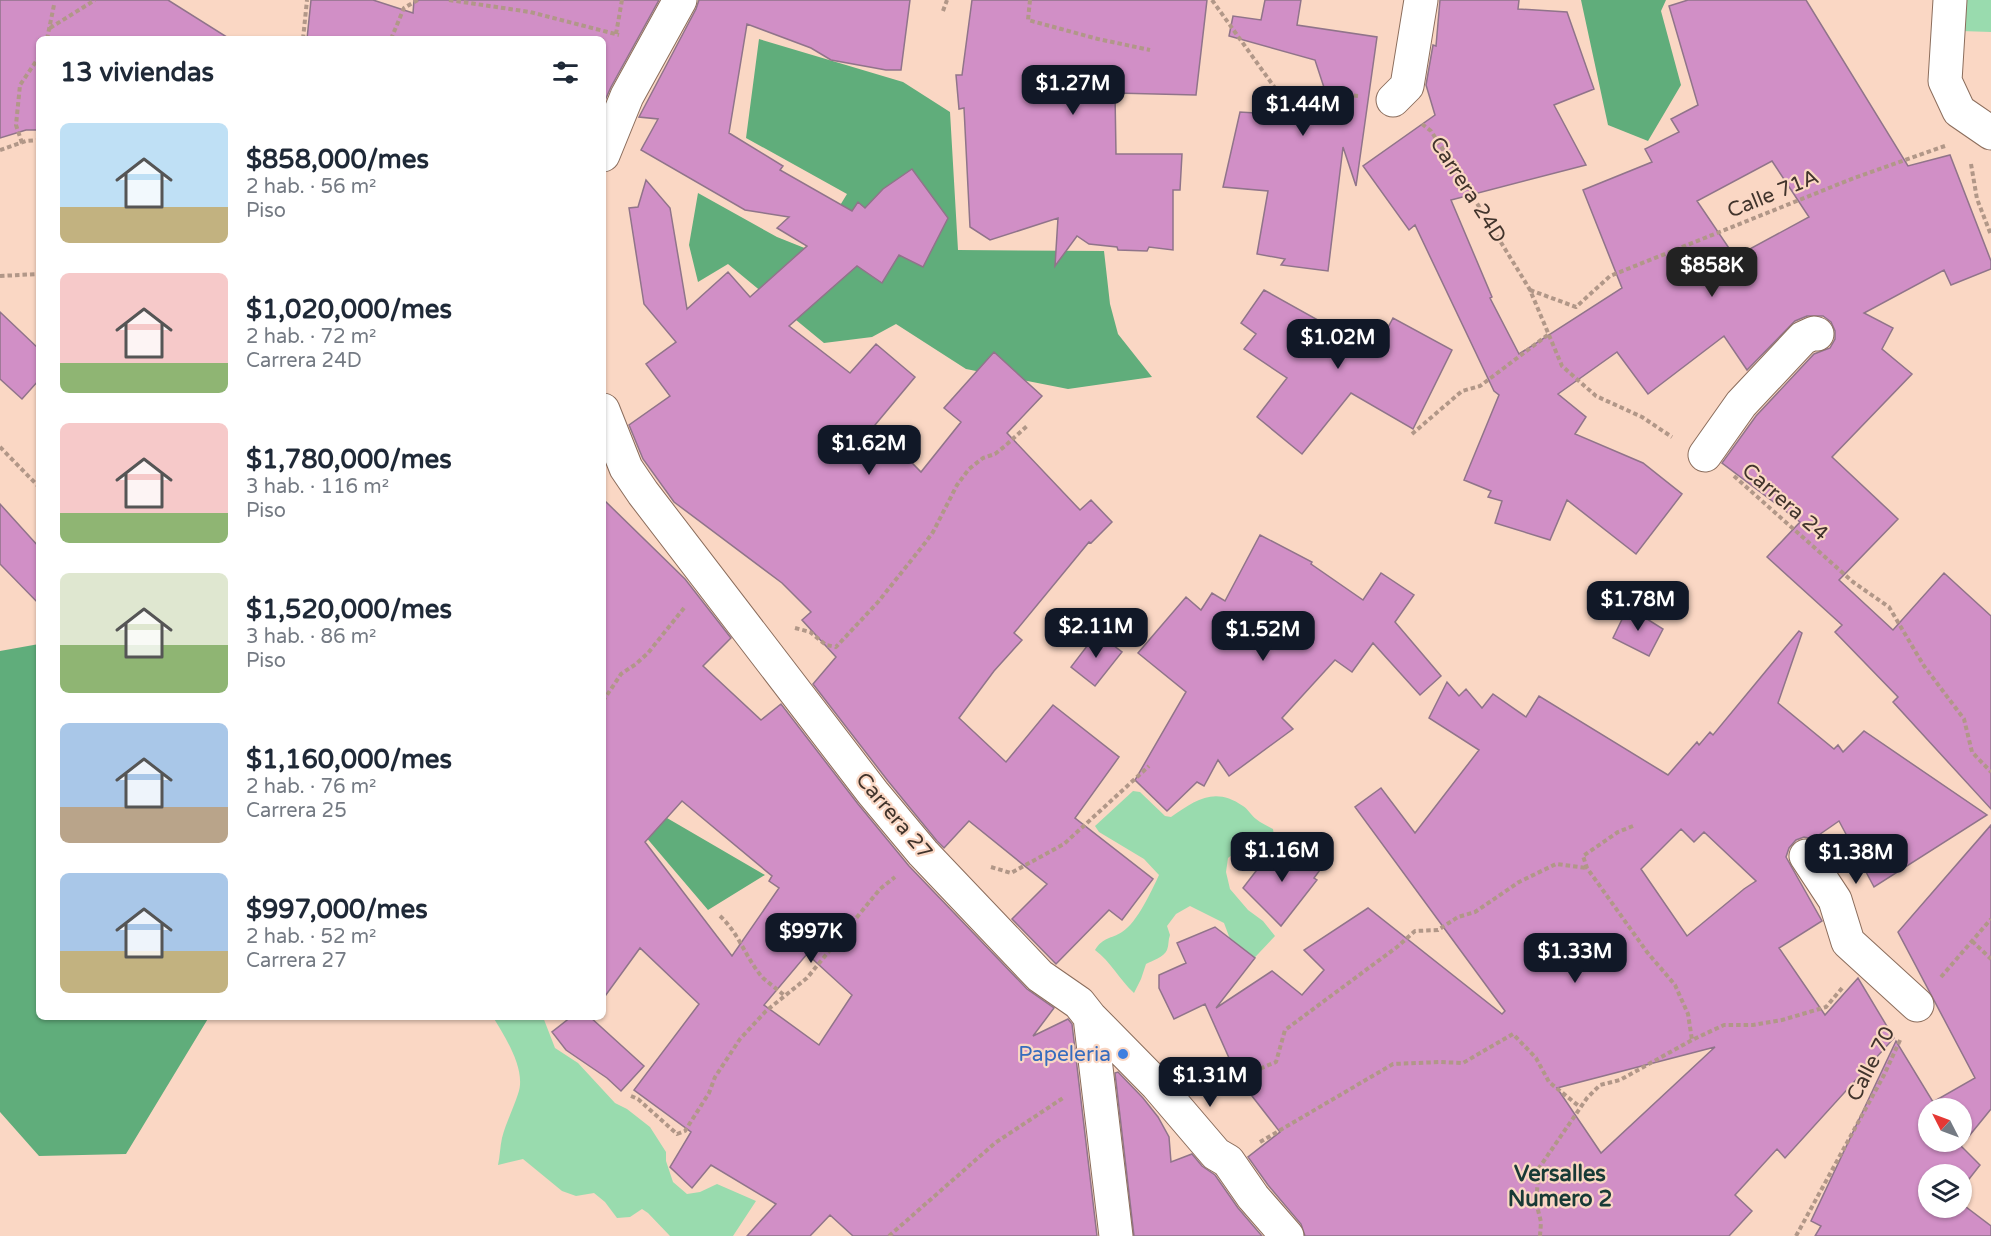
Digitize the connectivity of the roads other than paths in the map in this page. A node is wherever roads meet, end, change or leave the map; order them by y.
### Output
1 (680, 0) edge
2 (1420, 0) edge
3 (1950, 0) edge
4 (1393, 100) road end
5 (1991, 133) edge
6 (606, 148) edge
7 (1817, 334) dead end
8 (606, 418) edge
9 (1706, 455) road end
10 (606, 476) edge
11 (643, 493) junction
12 (1806, 856) dead end
13 (1917, 1005) road end
14 (1090, 1017) junction
15 (1116, 1236) edge
16 (1287, 1236) edge

1 - 6 street
2 - 4 street
3 - 5 street
7 - 9 street
8 - 11 street, Carrera 27
10 - 11 street
11 - 14 street, Carrera 27
12 - 13 street
14 - 15 street
14 - 16 street, Carrera 27

